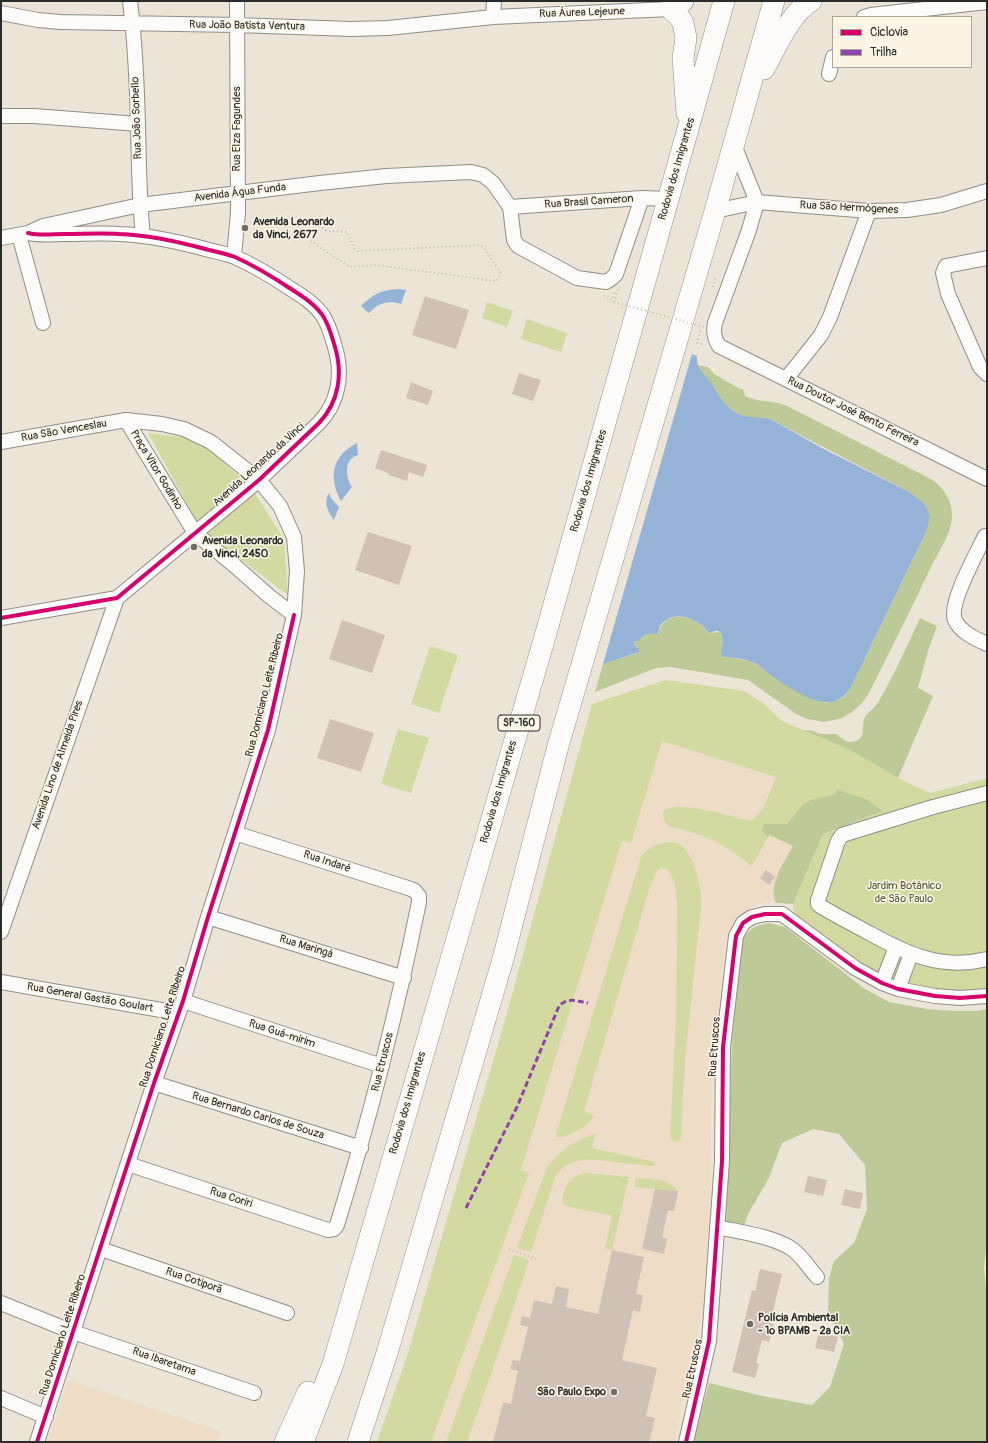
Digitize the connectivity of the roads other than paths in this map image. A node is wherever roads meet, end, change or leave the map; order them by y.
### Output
1 (130, 1) edge
2 (237, 1) edge
3 (494, 1) edge
4 (724, 1) edge
5 (774, 1) edge
6 (811, 1) edge
7 (987, 2) edge
8 (677, 5) edge
9 (1, 13) edge
10 (494, 16) junction
11 (868, 16) edge
12 (133, 24) junction
13 (237, 25) junction
14 (832, 61) edge
15 (829, 74) dead end
16 (748, 96) junction
17 (1, 116) edge
18 (138, 124) junction
19 (688, 127) junction
20 (734, 145) junction
21 (987, 191) edge
22 (238, 193) junction
23 (642, 198) junction
24 (668, 199) junction
25 (757, 202) junction
26 (140, 205) junction
27 (510, 207) junction
28 (715, 211) junction
29 (870, 211) junction
30 (24, 234) junction
31 (143, 236) junction
32 (1, 238) edge
33 (234, 256) junction
34 (987, 258) edge
35 (43, 323) dead end
36 (987, 374) edge
37 (786, 380) junction
38 (126, 420) junction
39 (1, 442) edge
40 (987, 479) edge
41 (259, 480) junction
42 (195, 533) junction
43 (985, 536) dead end
44 (117, 598) junction
45 (294, 615) junction
46 (1, 618) edge
47 (987, 644) edge
48 (987, 794) edge
49 (235, 833) junction
50 (418, 893) joint
51 (6, 898) edge
52 (208, 917) junction
53 (1, 932) edge
54 (896, 948) junction
55 (911, 954) junction
56 (987, 959) edge
57 (404, 978) junction
58 (1, 982) edge
59 (882, 983) junction
60 (898, 989) junction
61 (987, 996) edge
62 (180, 1007) junction
63 (382, 1066) junction
64 (154, 1083) junction
65 (361, 1148) junction
66 (128, 1164) junction
67 (717, 1227) junction
68 (334, 1229) joint
69 (101, 1249) junction
70 (817, 1277) dead end
71 (351, 1301) junction
72 (1, 1303) edge
73 (287, 1313) dead end
74 (73, 1332) junction
75 (254, 1393) dead end
76 (1, 1398) edge
77 (46, 1417) junction
78 (37, 1442) edge
79 (285, 1442) edge
80 (303, 1442) edge
81 (358, 1442) edge
82 (686, 1442) edge

1 - 12 street, Rua João Sorbello
2 - 13 street, Rua Elza Fagundes
3 - 10 street
4 - 19 highway, Rodovia dos Imigrantes / SP-160
5 - 16 highway
6 - 16 highway
7 - 11 street
8 - 10 street, Rua Áurea Lejeune
8 - 19 highway
9 - 12 street, Rua João Batista Ventura
10 - 13 street, Rua João Batista Ventura
12 - 13 street, Rua João Batista Ventura
12 - 18 street, Rua João Sorbello
13 - 22 street, Rua Elza Fagundes
14 - 15 street
16 - 20 highway
17 - 18 street
18 - 26 street, Rua João Sorbello
19 - 24 highway, Rodovia dos Imigrantes / SP-160
20 - 25 street
20 - 28 highway
21 - 29 street, Rua São Hermógenes
22 - 26 street, Avenida Água Funda
22 - 27 street, Avenida Água Funda
22 - 33 street, Rua Elza Fagundes
23 - 24 street, Rua Brasil Cameron
23 - 27 street, Rua Brasil Cameron
23 - 27 street
24 - 71 highway, Rodovia dos Imigrantes / SP-160
25 - 28 street, Rua São Hermógenes
25 - 29 street, Rua São Hermógenes
25 - 37 street, Rua Doutor José Bento Ferreira
26 - 30 street, Avenida Água Funda
26 - 31 street, Rua João Sorbello
28 - 81 highway
29 - 37 street
30 - 31 street, Avenida Leonardo da Vinci
30 - 32 street, Avenida Água Funda
30 - 35 street
31 - 33 street, Avenida Leonardo da Vinci
33 - 41 street, Avenida Leonardo da Vinci
34 - 36 street
37 - 40 street, Rua Doutor José Bento Ferreira
38 - 39 street, Rua São Venceslau
38 - 41 street, Praça Vitor Godinho
38 - 42 street, Praça Vitor Godinho
41 - 42 street, Avenida Leonardo da Vinci
41 - 45 street, Praça Vitor Godinho
42 - 44 street, Avenida Leonardo da Vinci
42 - 45 street, Praça Vitor Godinho
43 - 47 street
44 - 46 street
44 - 51 street, Avenida Lino de Almeida Pires
45 - 49 street, Rua Domiciano Leite Ribeiro
48 - 54 street
49 - 50 street, Rua Indaré
49 - 52 street, Rua Domiciano Leite Ribeiro
50 - 57 street, Rua Etruscos
51 - 53 street, Avenida Lino de Almeida Pires
52 - 57 street, Rua Maringá
52 - 62 street, Rua Domiciano Leite Ribeiro
54 - 55 street
54 - 59 street
55 - 56 street
55 - 60 street
57 - 63 street, Rua Etruscos
58 - 62 street, Rua General Gastão Goulart
59 - 60 street, Rua Etruscos
59 - 67 street, Rua Etruscos
60 - 61 street, Rua Etruscos
62 - 63 street, Rua Guá-mirim
62 - 64 street, Rua Domiciano Leite Ribeiro
63 - 65 street, Rua Etruscos
64 - 65 street, Rua Bernardo Carlos de Souza
64 - 66 street, Rua Domiciano Leite Ribeiro
65 - 68 street, Rua Etruscos
66 - 68 street, Rua Coriri
66 - 69 street, Rua Domiciano Leite Ribeiro
67 - 70 street
67 - 82 street, Rua Etruscos
69 - 73 street, Rua Cotiporã
69 - 74 street, Rua Domiciano Leite Ribeiro
71 - 79 highway
71 - 80 highway, Rodovia dos Imigrantes / SP-160
72 - 74 street, Rua Ibaretama
74 - 75 street, Rua Ibaretama
74 - 77 street, Rua Domiciano Leite Ribeiro
76 - 77 street
77 - 78 street, Rua Domiciano Leite Ribeiro

